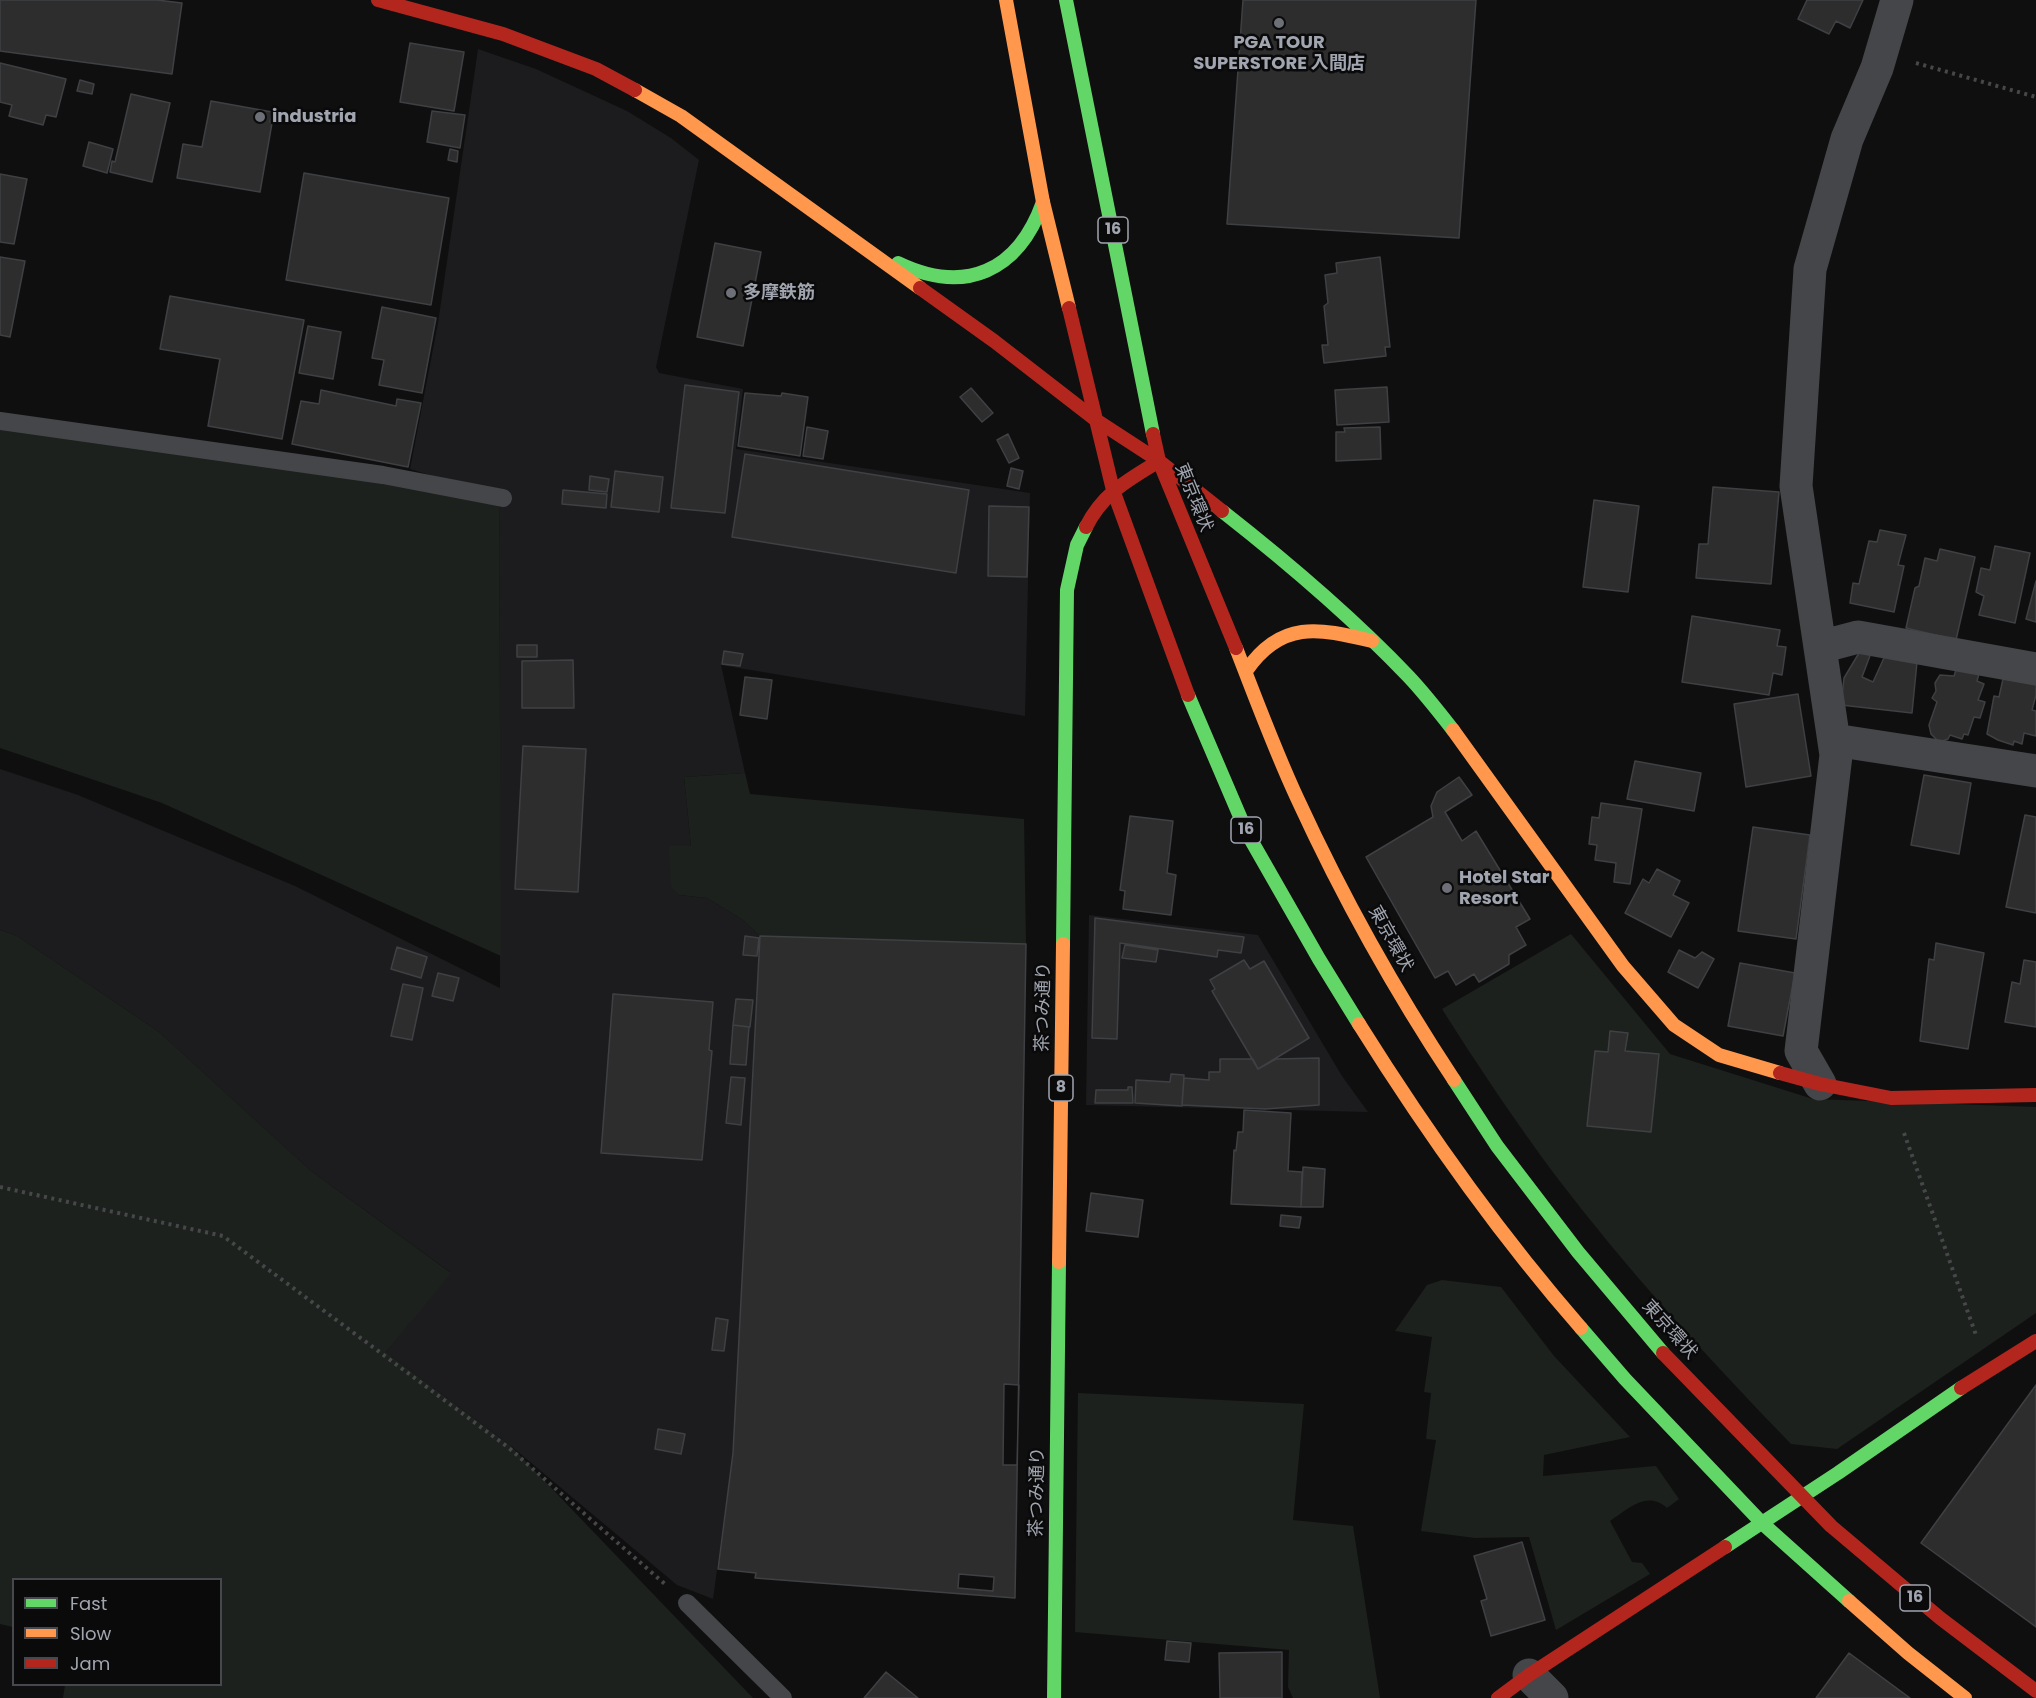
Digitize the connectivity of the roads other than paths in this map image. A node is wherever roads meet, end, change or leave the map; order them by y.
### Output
1 (378, 0) edge
2 (1006, 0) edge
3 (1066, 0) edge
4 (1897, 0) edge
5 (1043, 202) junction
6 (868, 251) junction
7 (1096, 420) junction
8 (0, 421) edge
9 (1159, 461) junction
10 (1113, 490) junction
11 (503, 498) dead end
12 (1374, 642) junction
13 (1820, 647) junction
14 (2036, 669) edge
15 (1246, 671) junction
16 (1834, 740) junction
17 (2036, 771) edge
18 (1820, 1084) junction
19 (2036, 1095) edge
20 (2036, 1341) edge
21 (1801, 1497) junction
22 (1762, 1523) junction
23 (687, 1603) road end
24 (1529, 1675) junction
25 (2036, 1691) edge
26 (783, 1698) edge
27 (1054, 1698) edge
28 (1498, 1698) edge
29 (1552, 1698) edge
30 (1965, 1698) edge

1 - 6 main road
2 - 5 main road, 16
3 - 9 main road, 東京環状 / 16
4 - 13 street
5 - 6 main road
5 - 7 main road, 16
6 - 7 main road
7 - 9 main road
7 - 10 main road, 16
8 - 11 lane
9 - 10 main road, 茶つみ通り / 8
9 - 12 main road
9 - 15 main road, 東京環状 / 16
10 - 22 main road, 16
10 - 27 main road, 茶つみ通り / 8
12 - 15 main road
12 - 18 main road
13 - 14 street
13 - 16 street
15 - 21 main road, 東京環状 / 16
16 - 17 street
16 - 18 street
18 - 19 main road
20 - 21 main road
21 - 22 main road
21 - 25 main road, 東京環状 / 16
22 - 24 main road
22 - 30 main road, 16
23 - 26 lane
24 - 28 main road
24 - 29 street

